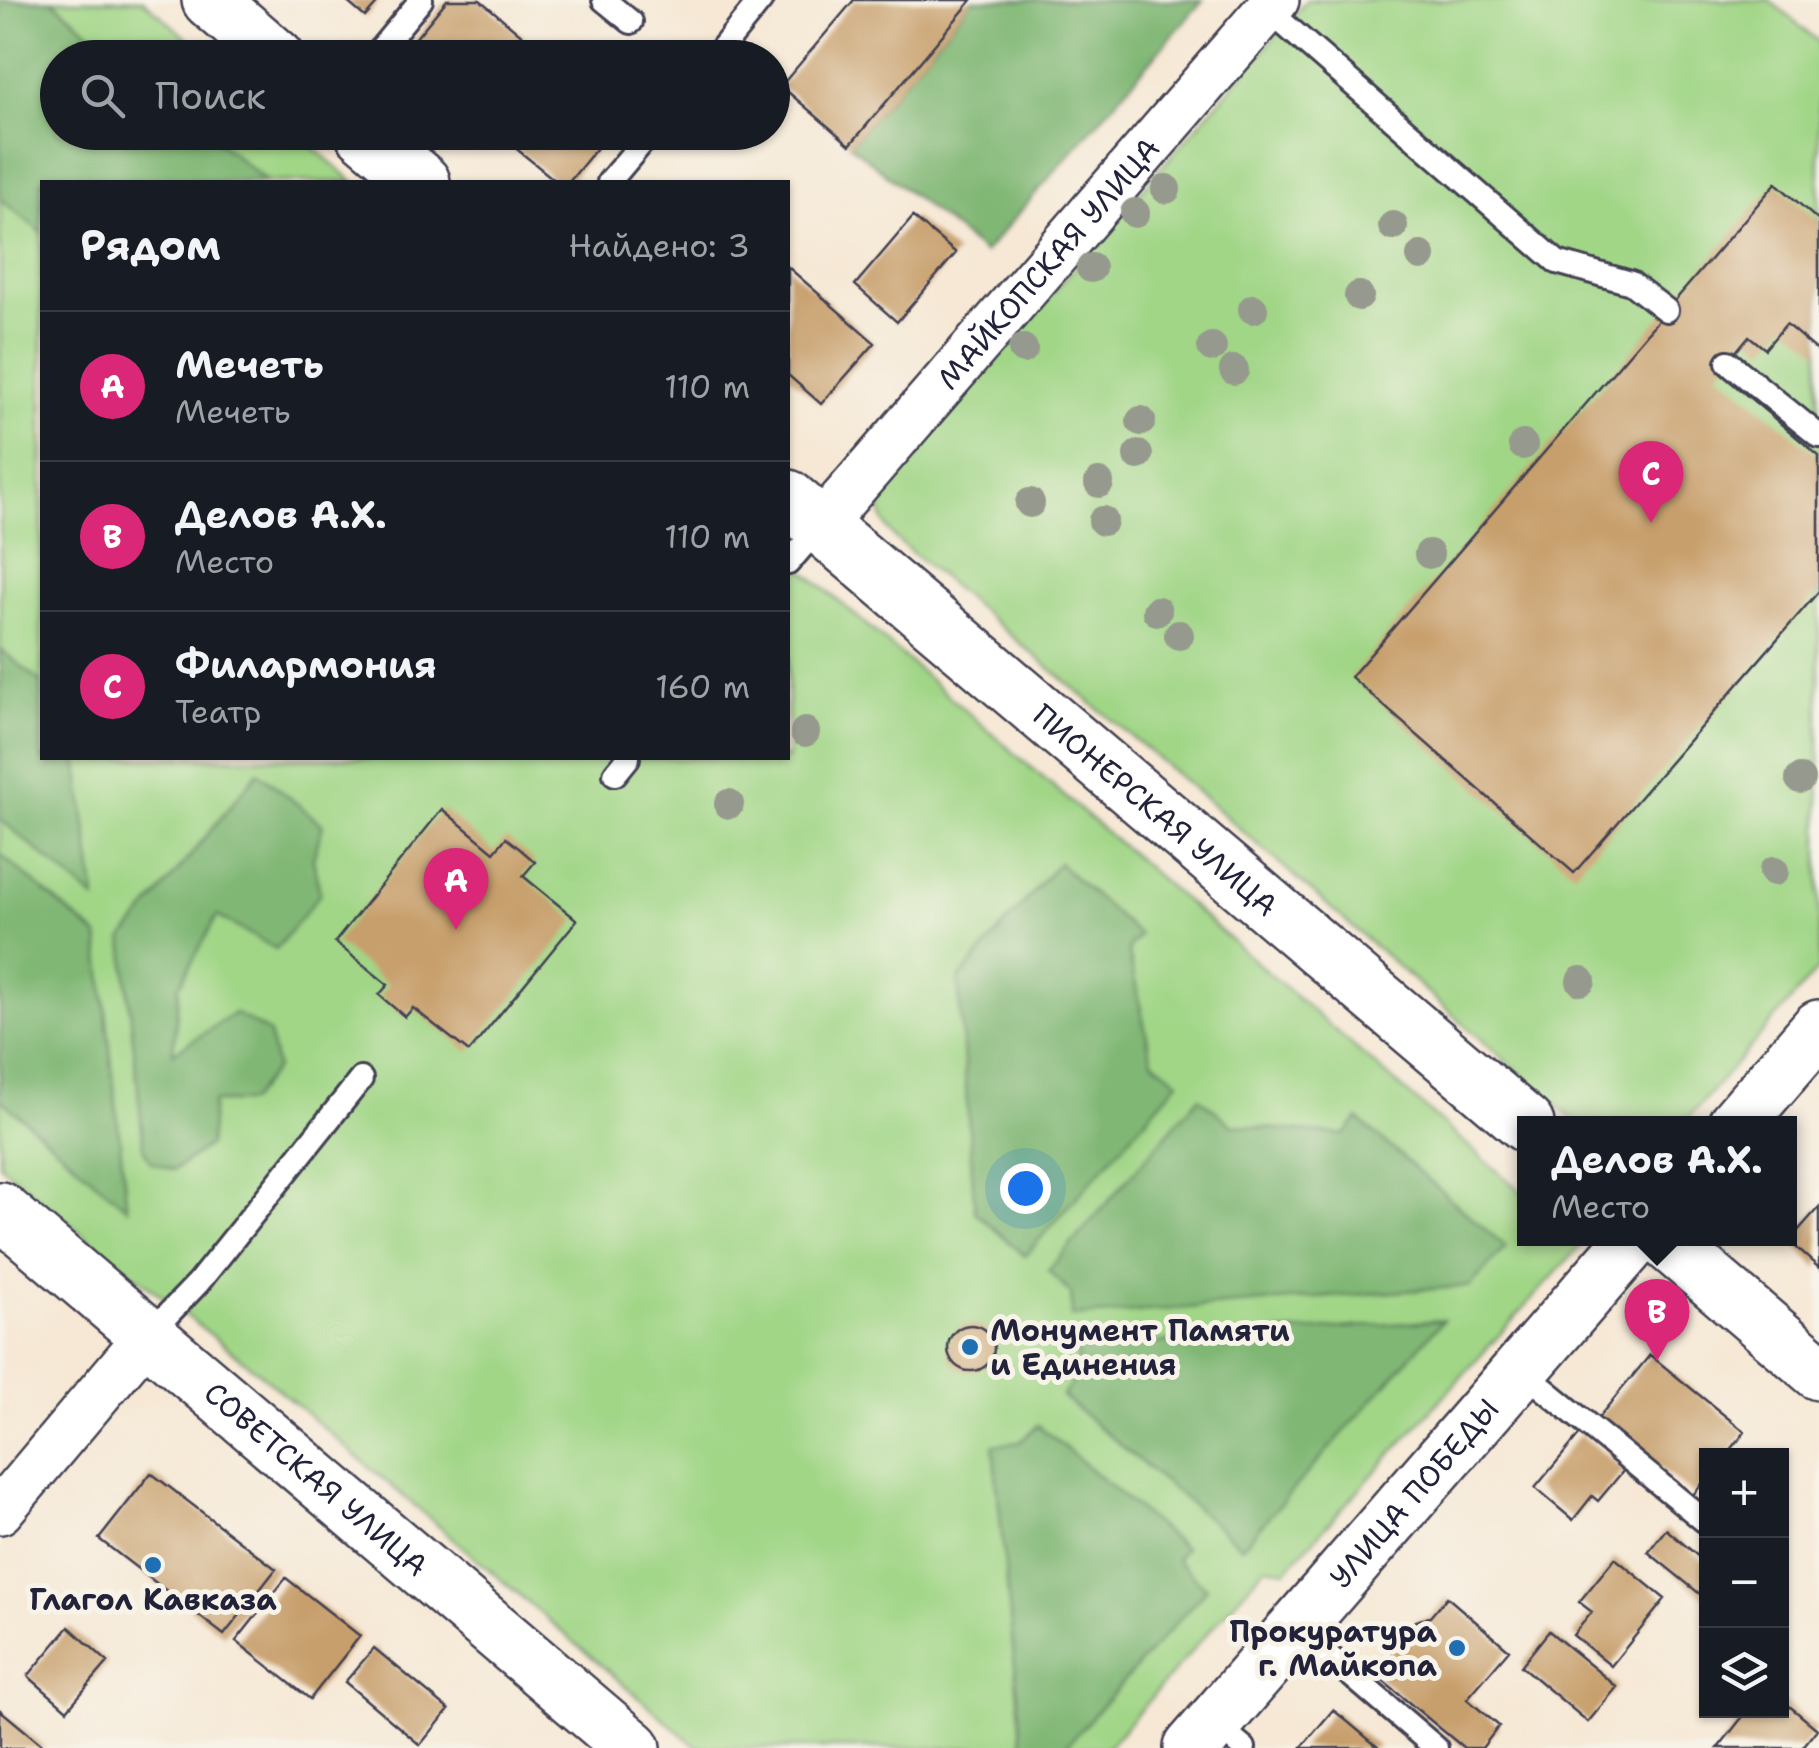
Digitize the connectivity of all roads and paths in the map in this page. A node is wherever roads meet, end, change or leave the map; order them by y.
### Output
1 (210, 0) edge
2 (421, 0) edge
3 (604, 0) edge
4 (761, 0) edge
5 (1272, 5) edge
6 (631, 22) dead end
7 (256, 40) edge
8 (388, 40) edge
9 (729, 40) edge
10 (385, 150) edge
11 (636, 150) edge
12 (420, 180) edge
13 (611, 180) edge
14 (1666, 310) dead end
15 (1728, 362) dead end
16 (1819, 436) edge
17 (798, 529) edge
18 (1819, 1028) edge
19 (361, 1079) dead end
20 (1743, 1116) edge
21 (1517, 1117) edge
22 (0, 1210) edge
23 (1629, 1246) edge
24 (1671, 1246) edge
25 (148, 1335) junction
26 (1521, 1370) junction
27 (1819, 1372) edge
28 (0, 1510) edge
29 (1699, 1516) edge
30 (1296, 1628) junction
31 (1216, 1740) edge
32 (632, 1748) edge
33 (1436, 1748) edge

1 - 7 street
2 - 8 lane
3 - 6 lane
4 - 9 lane
5 - 14 lane
5 - 17 street, МАЙКОПСКАЯ УЛИЦА
10 - 12 street
11 - 13 lane
15 - 16 lane
17 - 21 street, ПИОНЕРСКАЯ УЛИЦА
18 - 20 street
19 - 25 lane
22 - 25 street, СОВЕТСКАЯ УЛИЦА
23 - 26 street, УЛИЦА ПОБЕДЫ
24 - 27 street
25 - 28 street
25 - 32 street, СОВЕТСКАЯ УЛИЦА
26 - 29 lane
26 - 30 street, УЛИЦА ПОБЕДЫ
30 - 31 street, УЛИЦА ПОБЕДЫ
30 - 33 lane

